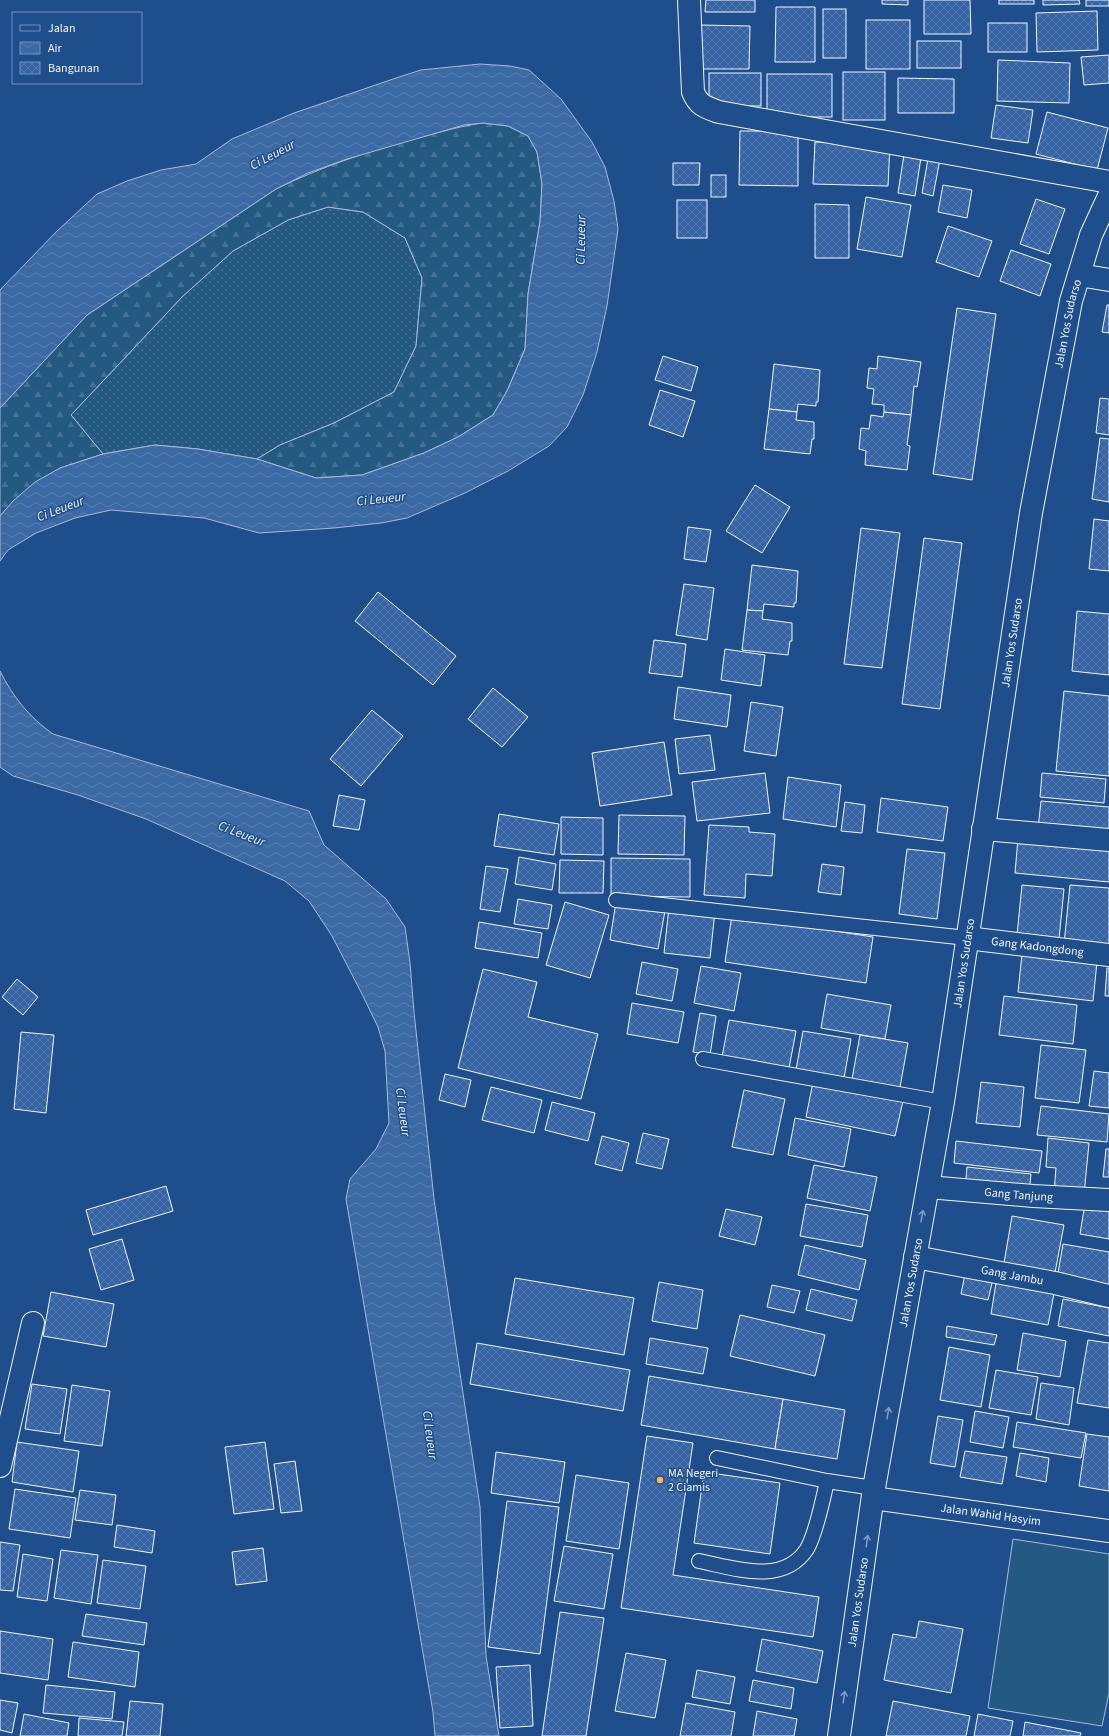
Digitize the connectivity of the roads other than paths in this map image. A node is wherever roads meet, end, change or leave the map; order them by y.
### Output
1 (689, 0) edge
2 (1109, 182) edge
3 (1109, 196) edge
4 (1079, 275) junction
5 (1109, 280) edge
6 (983, 829) junction
7 (1109, 840) edge
8 (616, 900) dead end
9 (967, 938) junction
10 (1109, 955) edge
11 (703, 1059) dead end
12 (942, 1102) junction
13 (928, 1187) junction
14 (1109, 1200) edge
15 (915, 1256) junction
16 (1109, 1296) edge
17 (33, 1323) dead end
18 (716, 1458) dead end
19 (0, 1466) edge
20 (828, 1481) junction
21 (874, 1493) junction
22 (1109, 1531) edge
23 (699, 1561) dead end
24 (839, 1736) edge

1 - 2 street
3 - 4 street, Jalan Yos Sudarso
4 - 5 street
4 - 6 street, Jalan Yos Sudarso
6 - 7 street
6 - 9 street, Jalan Yos Sudarso
8 - 9 lane
9 - 10 street, Gang Kadongdong
9 - 12 street, Jalan Yos Sudarso
11 - 12 lane
12 - 13 street, Jalan Yos Sudarso
13 - 14 street, Gang Tanjung
15 -> 13 street, Jalan Yos Sudarso
15 - 16 street, Gang Jambu
21 -> 15 street, Jalan Yos Sudarso
17 - 19 street
18 - 20 lane
20 - 21 lane
20 - 23 lane
21 - 22 street, Jalan Wahid Hasyim
24 -> 21 street, Jalan Yos Sudarso

